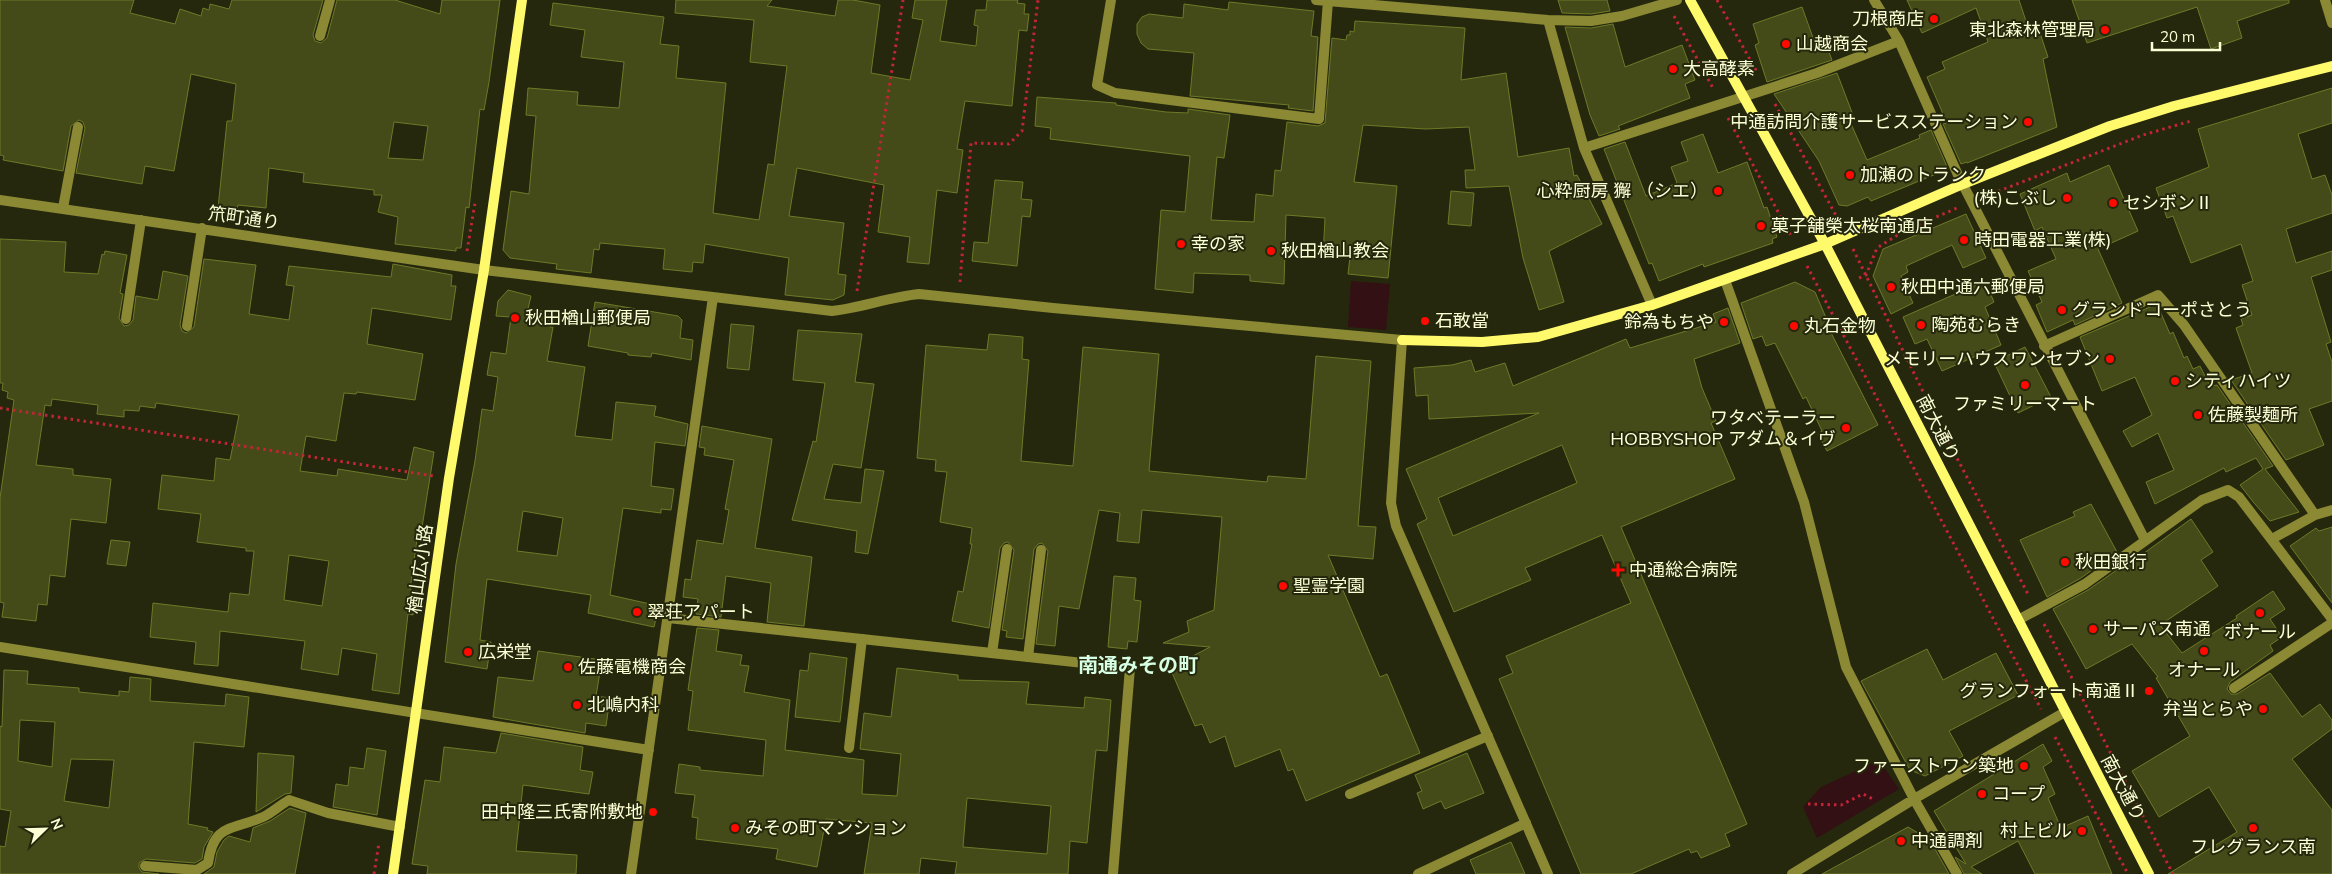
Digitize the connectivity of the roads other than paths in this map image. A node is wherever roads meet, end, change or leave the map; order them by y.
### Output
1 (330, 0) edge
2 (522, 0) edge
3 (1111, 0) edge
4 (1316, 0) edge
5 (1690, 0) edge
6 (1874, 0) edge
7 (2325, 0) edge
8 (1328, 1) junction
9 (1672, 2) edge
10 (1548, 20) junction
11 (2332, 23) edge
12 (320, 36) dead end
13 (1899, 41) junction
14 (2332, 66) edge
15 (1745, 97) junction
16 (78, 127) dead end
17 (1584, 148) junction
18 (1963, 184) junction
19 (0, 200) edge
20 (62, 208) junction
21 (141, 220) junction
22 (202, 228) junction
23 (1825, 244) junction
24 (484, 270) junction
25 (1725, 280) junction
26 (713, 296) junction
27 (1652, 305) junction
28 (126, 319) dead end
29 (187, 326) dead end
30 (1402, 340) junction
31 (2044, 346) junction
32 (2332, 510) edge
33 (2316, 515) junction
34 (2272, 539) junction
35 (2145, 540) junction
36 (1007, 550) dead end
37 (1040, 550) dead end
38 (668, 618) junction
39 (2332, 619) edge
40 (2018, 620) junction
41 (2332, 623) edge
42 (862, 639) junction
43 (0, 647) edge
44 (992, 653) junction
45 (1028, 657) junction
46 (2234, 688) dead end
47 (2065, 712) junction
48 (416, 714) junction
49 (1488, 736) junction
50 (850, 748) dead end
51 (649, 750) junction
52 (1350, 794) dead end
53 (1914, 798) junction
54 (1526, 823) junction
55 (400, 827) junction
56 (145, 866) dead end
57 (393, 874) edge
58 (631, 874) edge
59 (1113, 874) edge
60 (1418, 874) edge
61 (1548, 874) edge
62 (1792, 874) edge
63 (1957, 874) edge
64 (2150, 874) edge

1 - 12 street
2 - 24 street, 楢山広小路
3 - 8 street
4 - 8 street
5 - 15 street, 南大通り
6 - 13 street
7 - 11 street
8 - 10 street
9 - 10 street
10 - 17 street
13 - 15 street
13 - 18 street
14 - 18 street
15 - 17 street
15 - 23 street, 南大通り
16 - 20 street
17 - 27 street
18 - 23 street
18 - 31 street
19 - 20 street, 笊町通り
20 - 21 street, 笊町通り
21 - 22 street, 笊町通り
21 - 28 street
22 - 24 street, 笊町通り
22 - 29 street
23 - 25 street
23 - 40 street, 南大通り
24 - 26 street, 笊町通り
24 - 48 street, 楢山広小路
25 - 27 street
25 - 53 street
26 - 30 street, 笊町通り
26 - 38 street
27 - 30 street
30 - 49 street
31 - 33 street
31 - 35 street
32 - 33 street
33 - 34 street
34 - 35 street
34 - 39 street
35 - 40 street
36 - 44 street
37 - 45 street
38 - 42 street
38 - 51 street
40 - 47 street, 南大通り
41 - 46 street
42 - 44 street
42 - 50 street
43 - 48 street
44 - 45 street
45 - 59 street
47 - 53 street
47 - 64 street, 南大通り
48 - 51 street
48 - 55 street, 楢山広小路
49 - 52 street
49 - 54 street
51 - 58 street
53 - 62 street
53 - 63 street
54 - 60 street
54 - 61 street
55 - 56 street
55 - 57 street, 楢山広小路

